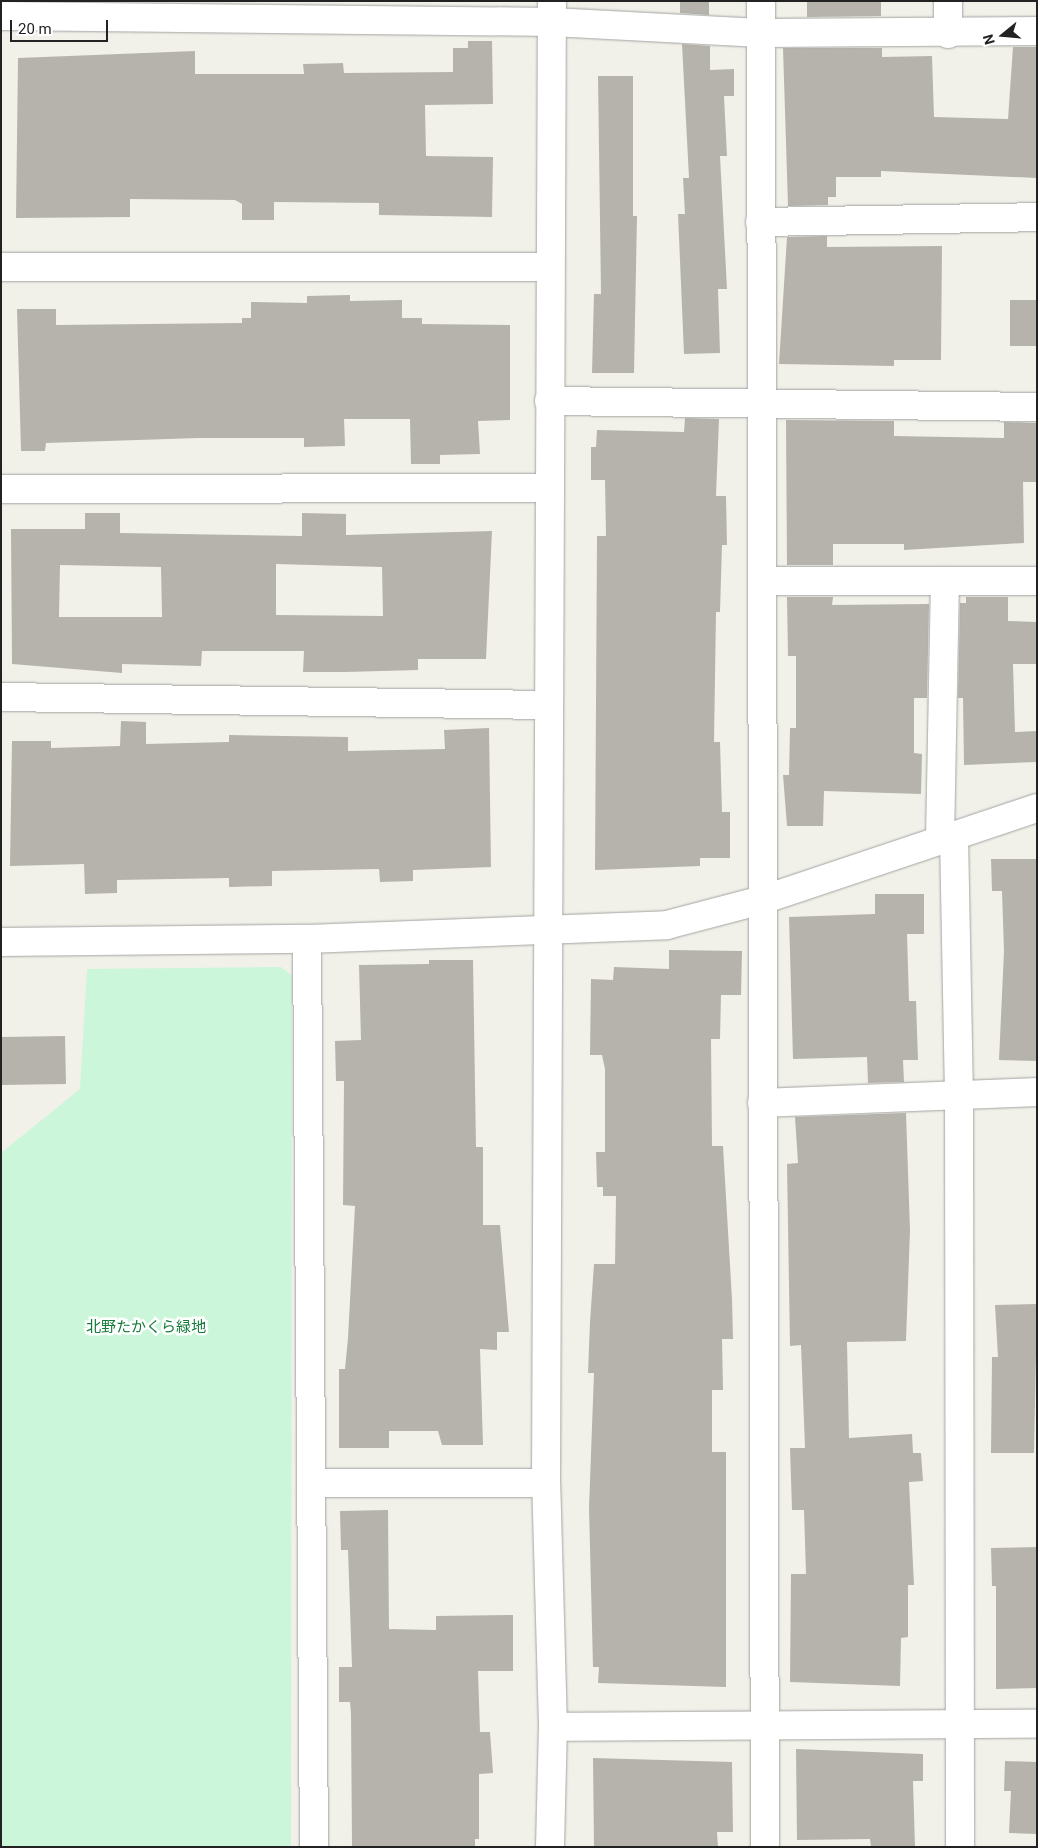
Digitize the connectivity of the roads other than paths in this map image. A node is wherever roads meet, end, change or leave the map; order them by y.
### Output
1 (761, 1) edge
2 (948, 1) edge
3 (552, 12) edge
4 (1, 16) edge
5 (1037, 32) edge
6 (761, 33) junction
7 (948, 34) junction
8 (1037, 217) edge
9 (760, 222) junction
10 (1, 267) edge
11 (548, 267) junction
12 (549, 401) junction
13 (760, 407) junction
14 (1037, 407) edge
15 (549, 488) junction
16 (1, 489) edge
17 (1037, 580) edge
18 (763, 581) junction
19 (945, 581) junction
20 (1, 698) edge
21 (550, 705) junction
22 (1037, 808) edge
23 (947, 838) junction
24 (762, 900) junction
25 (548, 932) junction
26 (307, 939) junction
27 (1, 942) edge
28 (1037, 1092) edge
29 (959, 1093) junction
30 (762, 1103) junction
31 (311, 1483) junction
32 (546, 1484) junction
33 (961, 1724) junction
34 (1037, 1724) edge
35 (766, 1725) junction
36 (553, 1727) junction
37 (314, 1847) edge
38 (550, 1847) edge
39 (765, 1847) edge
40 (960, 1847) edge

1 - 6 street
2 - 7 street
3 - 4 street
3 - 6 street
3 - 11 street
5 - 7 street
6 - 7 street
6 - 9 street
8 - 9 street
9 - 13 street
10 - 11 street
11 - 12 street
12 - 13 street
12 - 15 street
13 - 14 street
13 - 18 street
15 - 16 street
15 - 21 street
17 - 19 street
18 - 19 street
18 - 24 street
19 - 23 street
20 - 21 street
21 - 25 street
22 - 23 street
23 - 24 street
23 - 29 street
24 - 25 street
24 - 30 street
25 - 26 street
25 - 32 street
26 - 27 street
26 - 31 street
28 - 29 street
29 - 30 street
29 - 33 street
30 - 35 street
31 - 32 street
31 - 37 street
32 - 36 street
33 - 34 street
33 - 35 street
33 - 40 street
35 - 36 street
35 - 39 street
36 - 38 street

